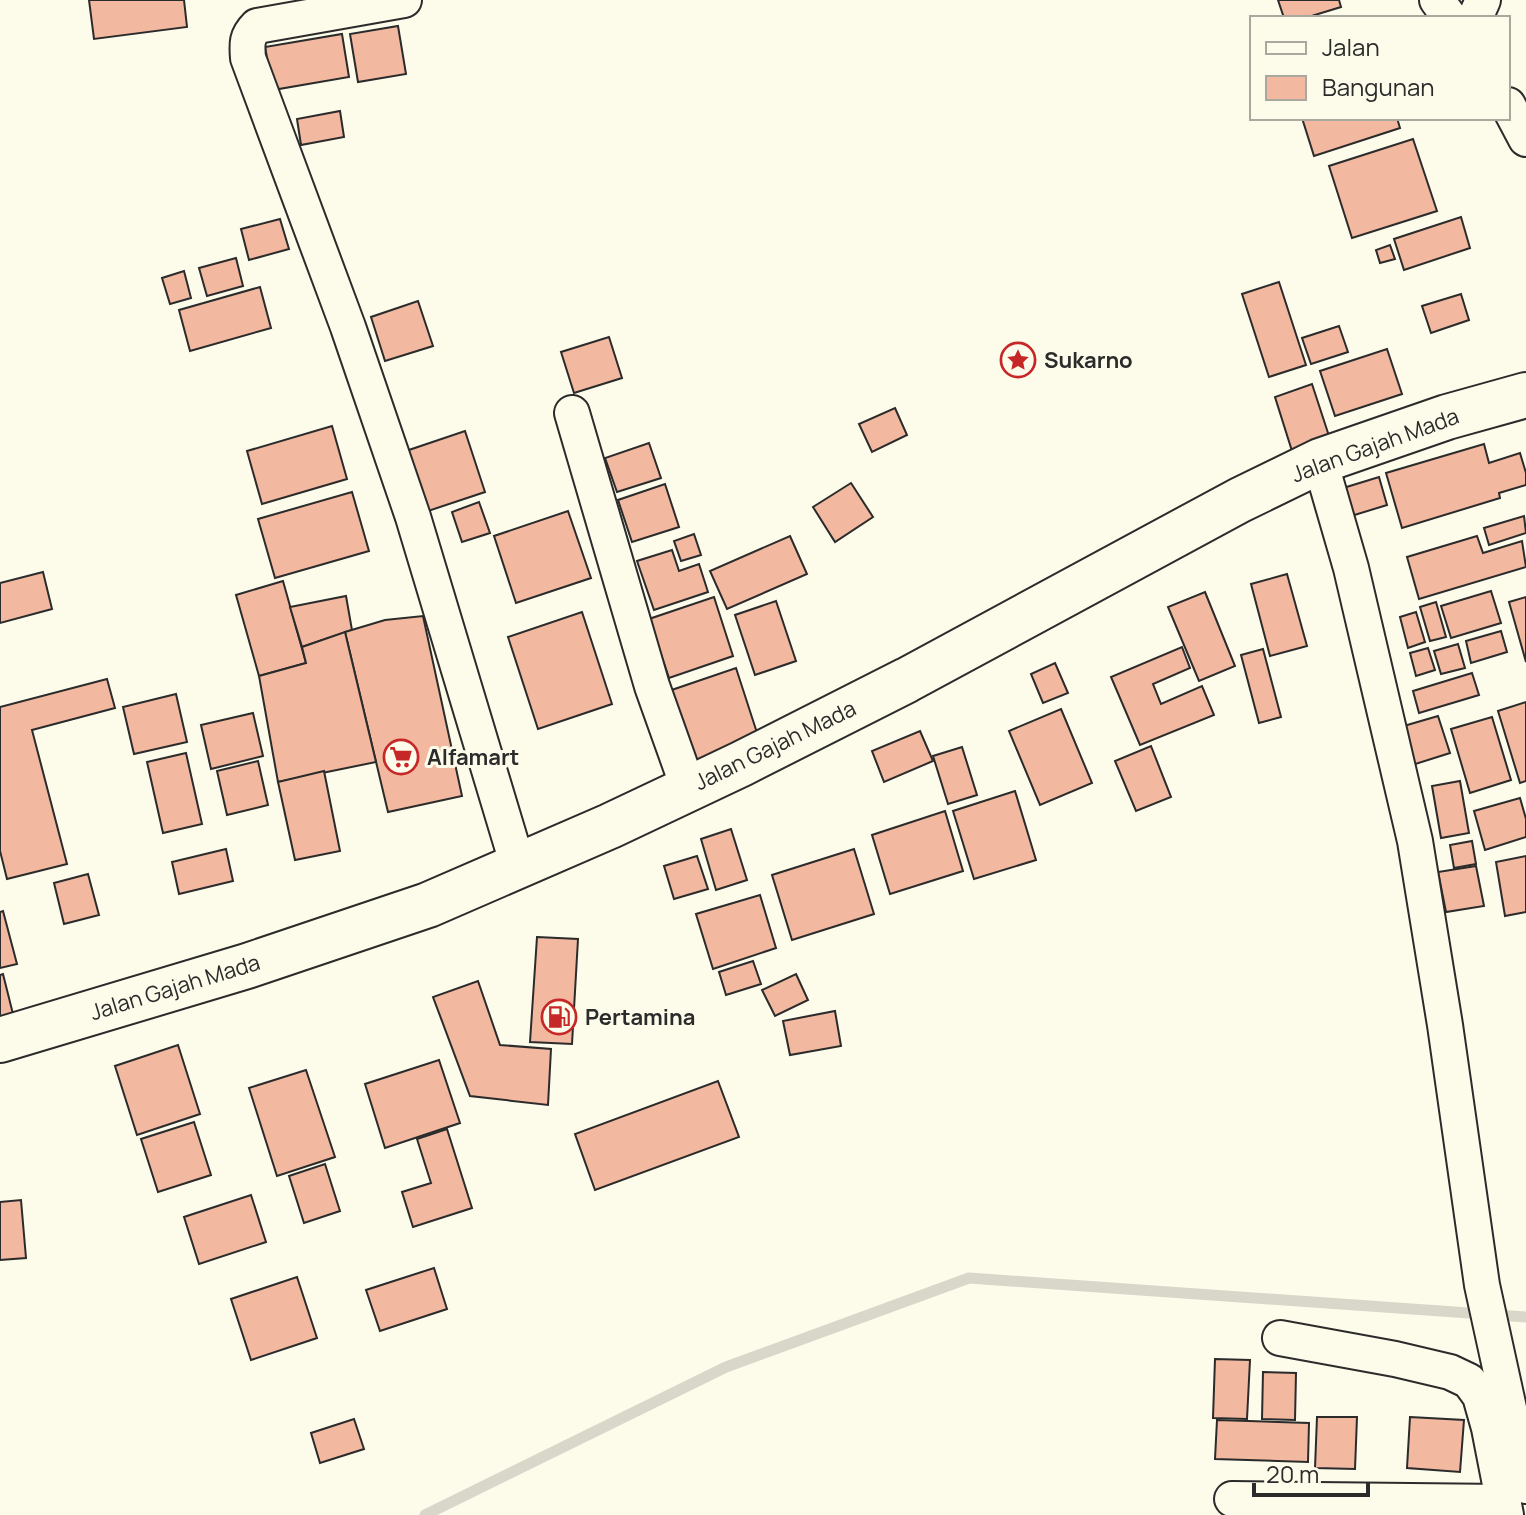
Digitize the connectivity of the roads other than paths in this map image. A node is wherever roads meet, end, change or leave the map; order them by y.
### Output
1 (404, 0) edge
2 (1510, 109) edge
3 (1526, 139) edge
4 (1526, 395) edge
5 (572, 413) dead end
6 (1320, 461) junction
7 (688, 787) junction
8 (518, 866) junction
9 (0, 1040) edge
10 (1280, 1338) dead end
11 (1232, 1499) dead end
12 (1512, 1501) edge

1 - 8 street
2 - 3 street
4 - 6 highway, Jalan Gajah Mada
5 - 7 street
6 - 7 highway, Jalan Gajah Mada
6 - 12 street
7 - 8 highway, Jalan Gajah Mada
8 - 9 highway, Jalan Gajah Mada
10 - 12 street
11 - 12 street

